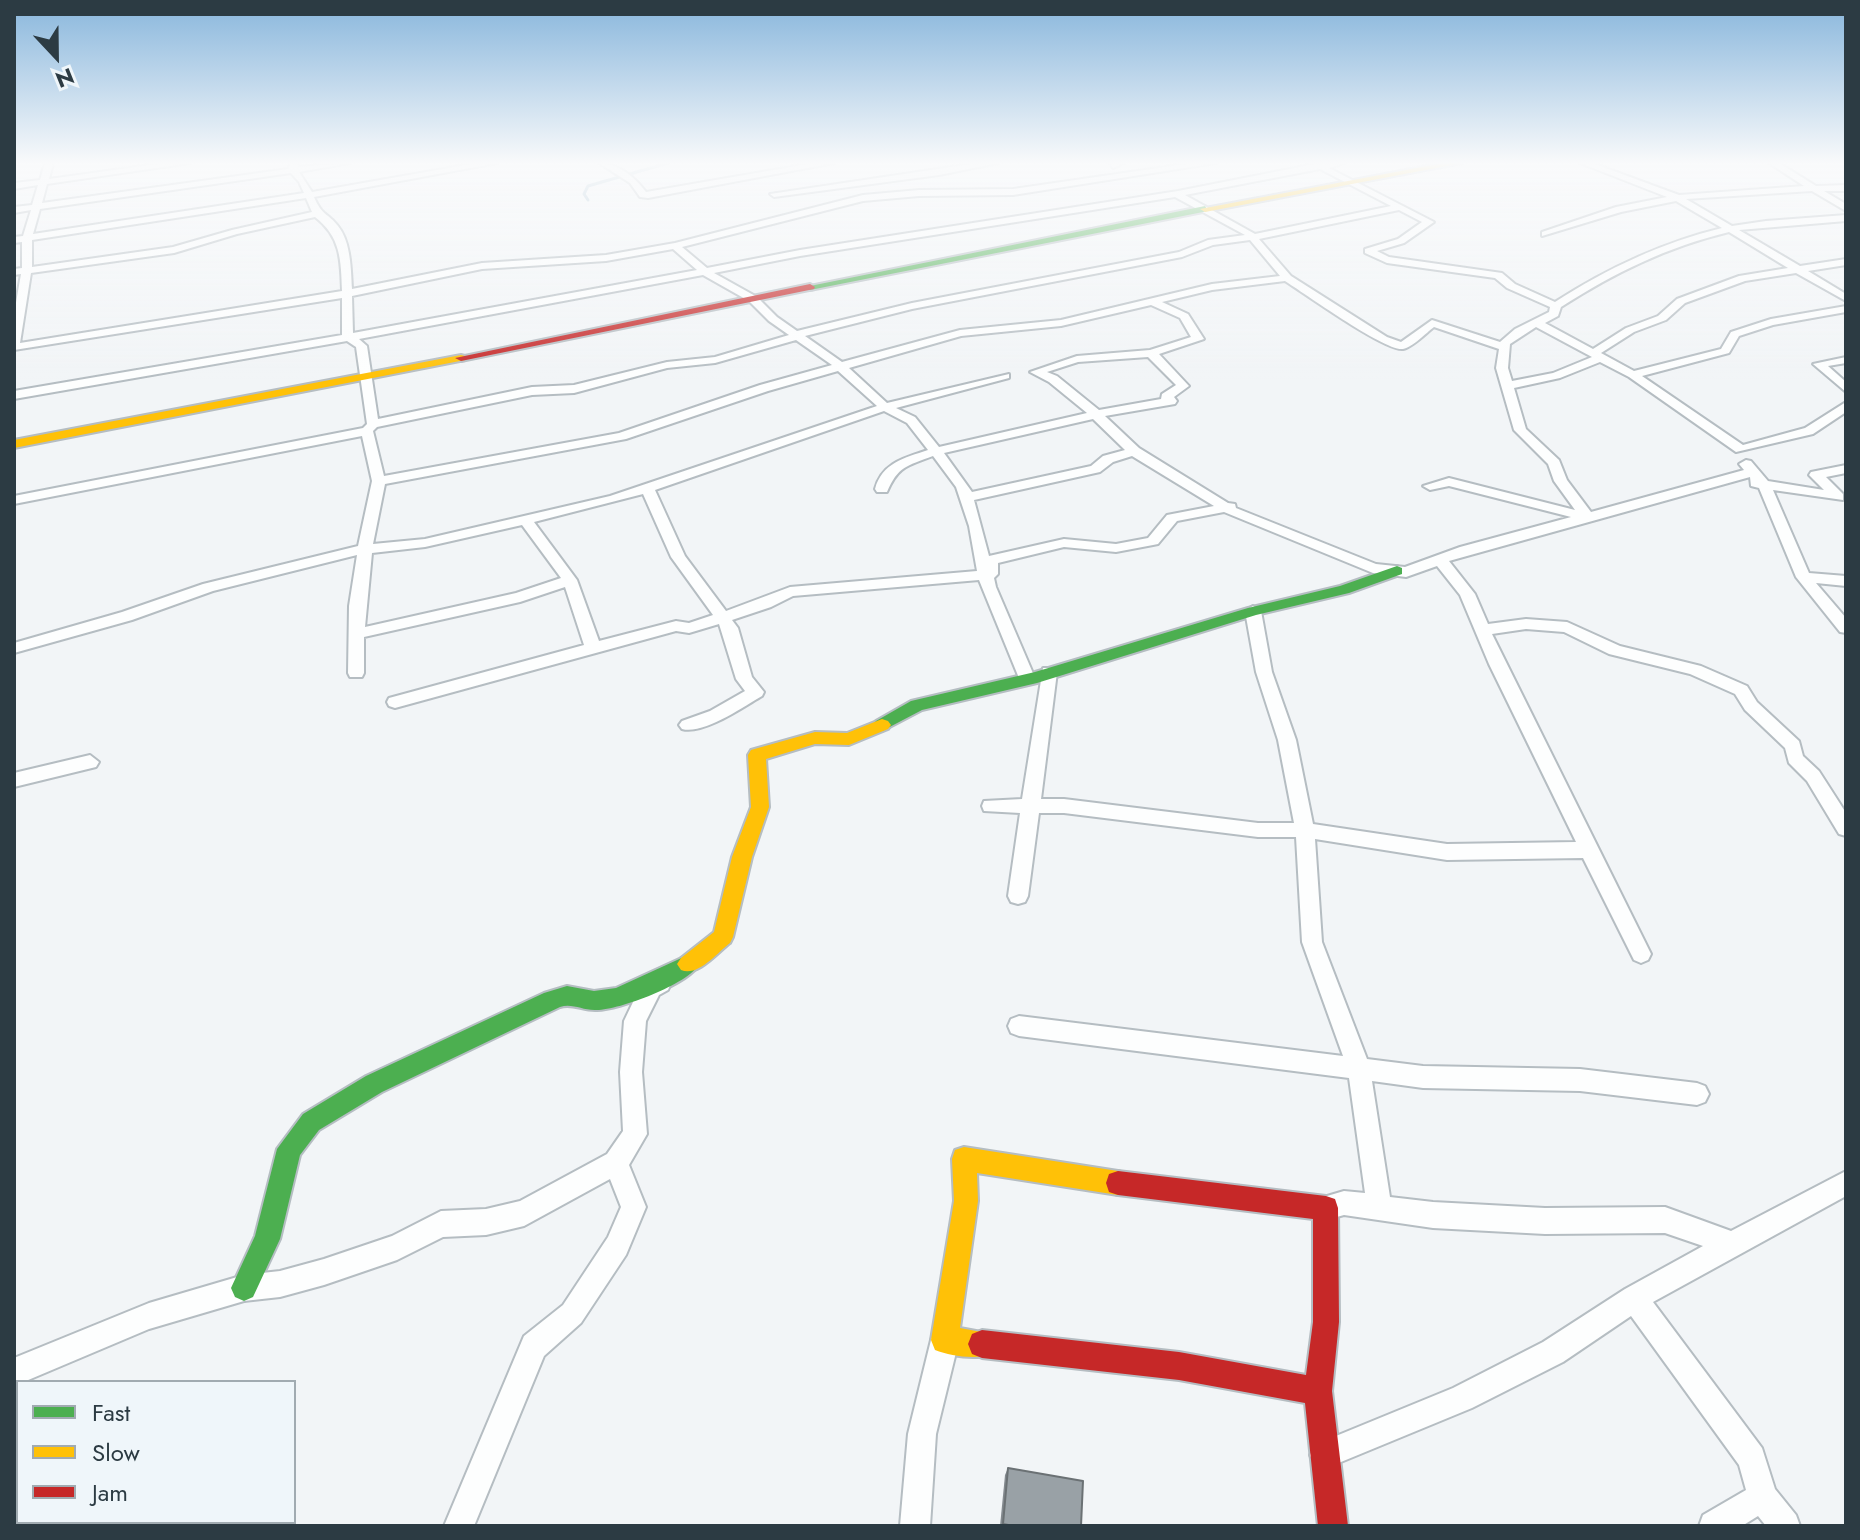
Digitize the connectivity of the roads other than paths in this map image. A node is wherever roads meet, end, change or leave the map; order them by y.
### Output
1 (28, 235) edge
2 (49, 235) edge
3 (234, 235) edge
4 (337, 235) edge
5 (719, 235) edge
6 (916, 235) edge
7 (1076, 235) edge
8 (1261, 235) edge
9 (1411, 235) edge
10 (1706, 235) edge
11 (1742, 235) edge
12 (1255, 236) junction
13 (27, 238) junction
14 (14, 240) edge
15 (675, 246) junction
16 (1846, 262) edge
17 (27, 269) junction
18 (1799, 269) junction
19 (14, 272) edge
20 (705, 272) junction
21 (1287, 278) junction
22 (345, 294) junction
23 (1846, 298) edge
24 (753, 299) junction
25 (1155, 303) junction
26 (1556, 306) junction
27 (17, 307) edge
28 (1846, 309) edge
29 (1537, 323) junction
30 (348, 336) junction
31 (796, 336) junction
32 (14, 346) edge
33 (1504, 347) junction
34 (1151, 353) junction
35 (1598, 355) junction
36 (1846, 360) edge
37 (840, 366) junction
38 (366, 375) junction
39 (1633, 375) junction
40 (1005, 376) dead end
41 (1509, 385) junction
42 (1846, 388) edge
43 (14, 395) edge
44 (1846, 406) edge
45 (885, 407) junction
46 (1097, 415) junction
47 (370, 428) junction
48 (14, 444) edge
49 (1741, 449) junction
50 (1134, 451) junction
51 (933, 452) junction
52 (1846, 469) edge
53 (1746, 474) junction
54 (379, 481) junction
55 (1430, 486) dead end
56 (1765, 486) junction
57 (648, 489) junction
58 (882, 489) dead end
59 (965, 498) junction
60 (14, 500) edge
61 (1842, 500) edge
62 (1230, 507) junction
63 (1588, 517) junction
64 (525, 519) junction
65 (365, 549) junction
66 (1441, 561) junction
67 (1397, 571) junction
68 (986, 575) junction
69 (1803, 577) junction
70 (570, 580) junction
71 (1846, 581) edge
72 (1253, 611) junction
73 (721, 619) junction
74 (1846, 628) edge
75 (1483, 630) junction
76 (357, 634) junction
77 (14, 648) edge
78 (593, 648) junction
79 (1049, 672) junction
80 (356, 673) dead end
81 (1027, 678) junction
82 (395, 702) dead end
83 (688, 725) dead end
84 (90, 762) dead end
85 (14, 780) edge
86 (1032, 804) junction
87 (991, 806) dead end
88 (1846, 829) edge
89 (1305, 830) junction
90 (1587, 850) junction
91 (1018, 896) dead end
92 (1641, 954) dead end
93 (663, 981) junction
94 (1019, 1026) dead end
95 (1359, 1069) junction
96 (1697, 1094) dead end
97 (616, 1163) junction
98 (1846, 1183) edge
99 (1379, 1206) junction
100 (1326, 1208) junction
101 (1734, 1245) junction
102 (244, 1288) junction
103 (1634, 1298) junction
104 (945, 1340) junction
105 (14, 1372) edge
106 (1318, 1391) junction
107 (1324, 1455) junction
108 (1762, 1497) junction
109 (459, 1526) edge
110 (915, 1526) edge
111 (1333, 1526) edge
112 (1714, 1526) edge
113 (1785, 1526) edge

1 - 13 street
2 - 13 street
3 - 17 street
4 - 22 street
5 - 15 street
6 - 20 street
7 - 24 street
8 - 12 street
9 - 26 street
10 - 26 street
11 - 18 street
12 - 21 street
12 - 31 street
13 - 14 street
13 - 17 street
15 - 20 street
15 - 22 street
16 - 18 street
17 - 19 street
17 - 27 street
18 - 23 street
18 - 35 street
20 - 24 street
20 - 30 street
21 - 25 street
21 - 33 street
22 - 30 street
22 - 32 street
24 - 31 street
24 - 38 street
25 - 34 street
25 - 37 street
26 - 29 street
27 - 32 street
28 - 39 street
29 - 33 street
29 - 35 street
30 - 38 street
30 - 43 street
31 - 37 street
31 - 47 street
33 - 41 street
34 - 46 street
34 - 46 street
35 - 39 street
35 - 41 street
36 - 42 street
37 - 45 street
37 - 54 street
38 - 47 street
38 - 48 street
39 - 49 street
40 - 45 street
41 - 63 street
44 - 49 street
45 - 51 street
45 - 57 street
46 - 50 street
46 - 51 street
47 - 54 street
47 - 60 street
49 - 53 street
50 - 59 street
50 - 62 street
51 - 58 street
51 - 59 street
52 - 61 street
53 - 56 street
53 - 63 street
54 - 65 street
55 - 63 street
56 - 61 street
56 - 69 street
57 - 64 street
57 - 73 street
59 - 68 street
62 - 67 street
62 - 68 street
63 - 66 street
64 - 65 street
64 - 70 street
65 - 76 street
65 - 77 street
66 - 67 street
66 - 75 street
67 - 72 street
68 - 73 street
68 - 81 street
69 - 71 street
69 - 74 street
70 - 76 street
70 - 78 street
72 - 79 street
72 - 89 street
73 - 78 street
73 - 83 street
75 - 88 street
75 - 90 street
76 - 80 street
78 - 82 street
79 - 81 street
79 - 86 street
81 - 93 street
84 - 85 street
86 - 87 street
86 - 89 street
86 - 91 street
89 - 90 street
89 - 95 street
90 - 92 street
93 - 97 street
93 - 102 street
94 - 95 street
95 - 96 street
95 - 99 street
97 - 102 street
97 - 109 street
98 - 101 street
99 - 100 street
99 - 101 street
100 - 104 street
100 - 106 street
101 - 103 street
102 - 105 street
103 - 107 street
103 - 108 street
104 - 106 street
104 - 110 street
106 - 107 street
107 - 111 street
108 - 112 street
108 - 113 street

